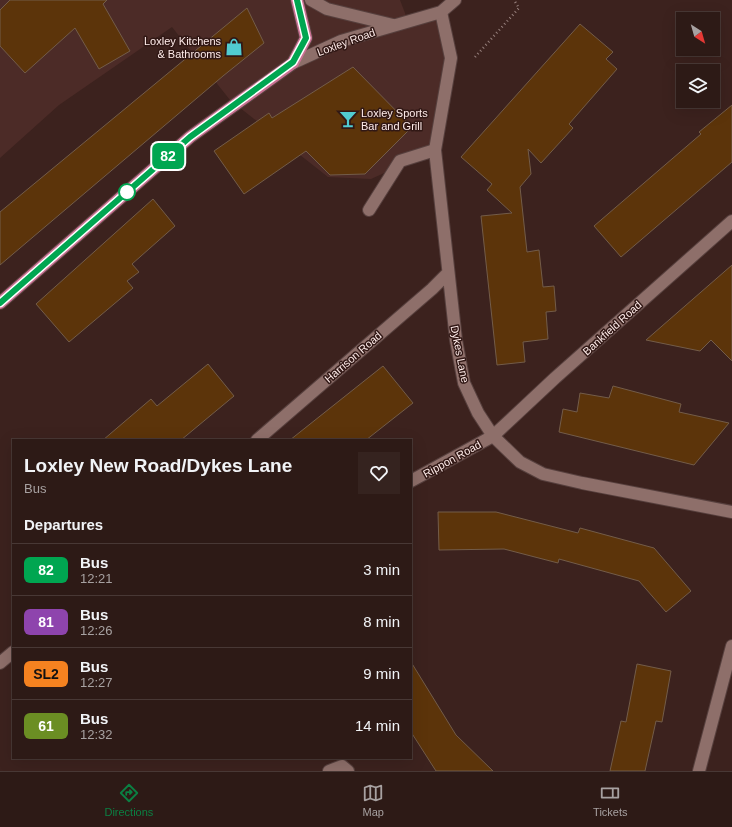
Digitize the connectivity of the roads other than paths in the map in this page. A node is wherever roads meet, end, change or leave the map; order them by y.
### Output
1 (297, 0) edge
2 (311, 0) edge
3 (455, 0) edge
4 (441, 12) junction
5 (394, 25) junction
6 (293, 62) junction
7 (435, 150) junction
8 (369, 210) dead end
9 (732, 221) edge
10 (448, 273) junction
11 (0, 303) edge
12 (493, 436) junction
13 (258, 439) edge
14 (412, 480) edge
15 (732, 512) edge
16 (732, 646) edge
17 (12, 653) edge
18 (0, 663) edge
19 (343, 766) edge
20 (329, 771) edge
21 (699, 771) edge

1 - 6 main road, Loxley Road
2 - 5 street, Loxley Road
3 - 4 street, Loxley Road
4 - 5 street, Loxley Road
4 - 7 street, Dykes Lane
5 - 6 street, Loxley Road
6 - 11 main road
7 - 8 street
7 - 10 street, Dykes Lane
9 - 12 street, Bankfield Road
10 - 12 street, Dykes Lane
10 - 13 street, Harrison Road
12 - 14 street, Rippon Road
12 - 15 street, Dykes Lane
16 - 21 street
17 - 18 street
19 - 20 street

